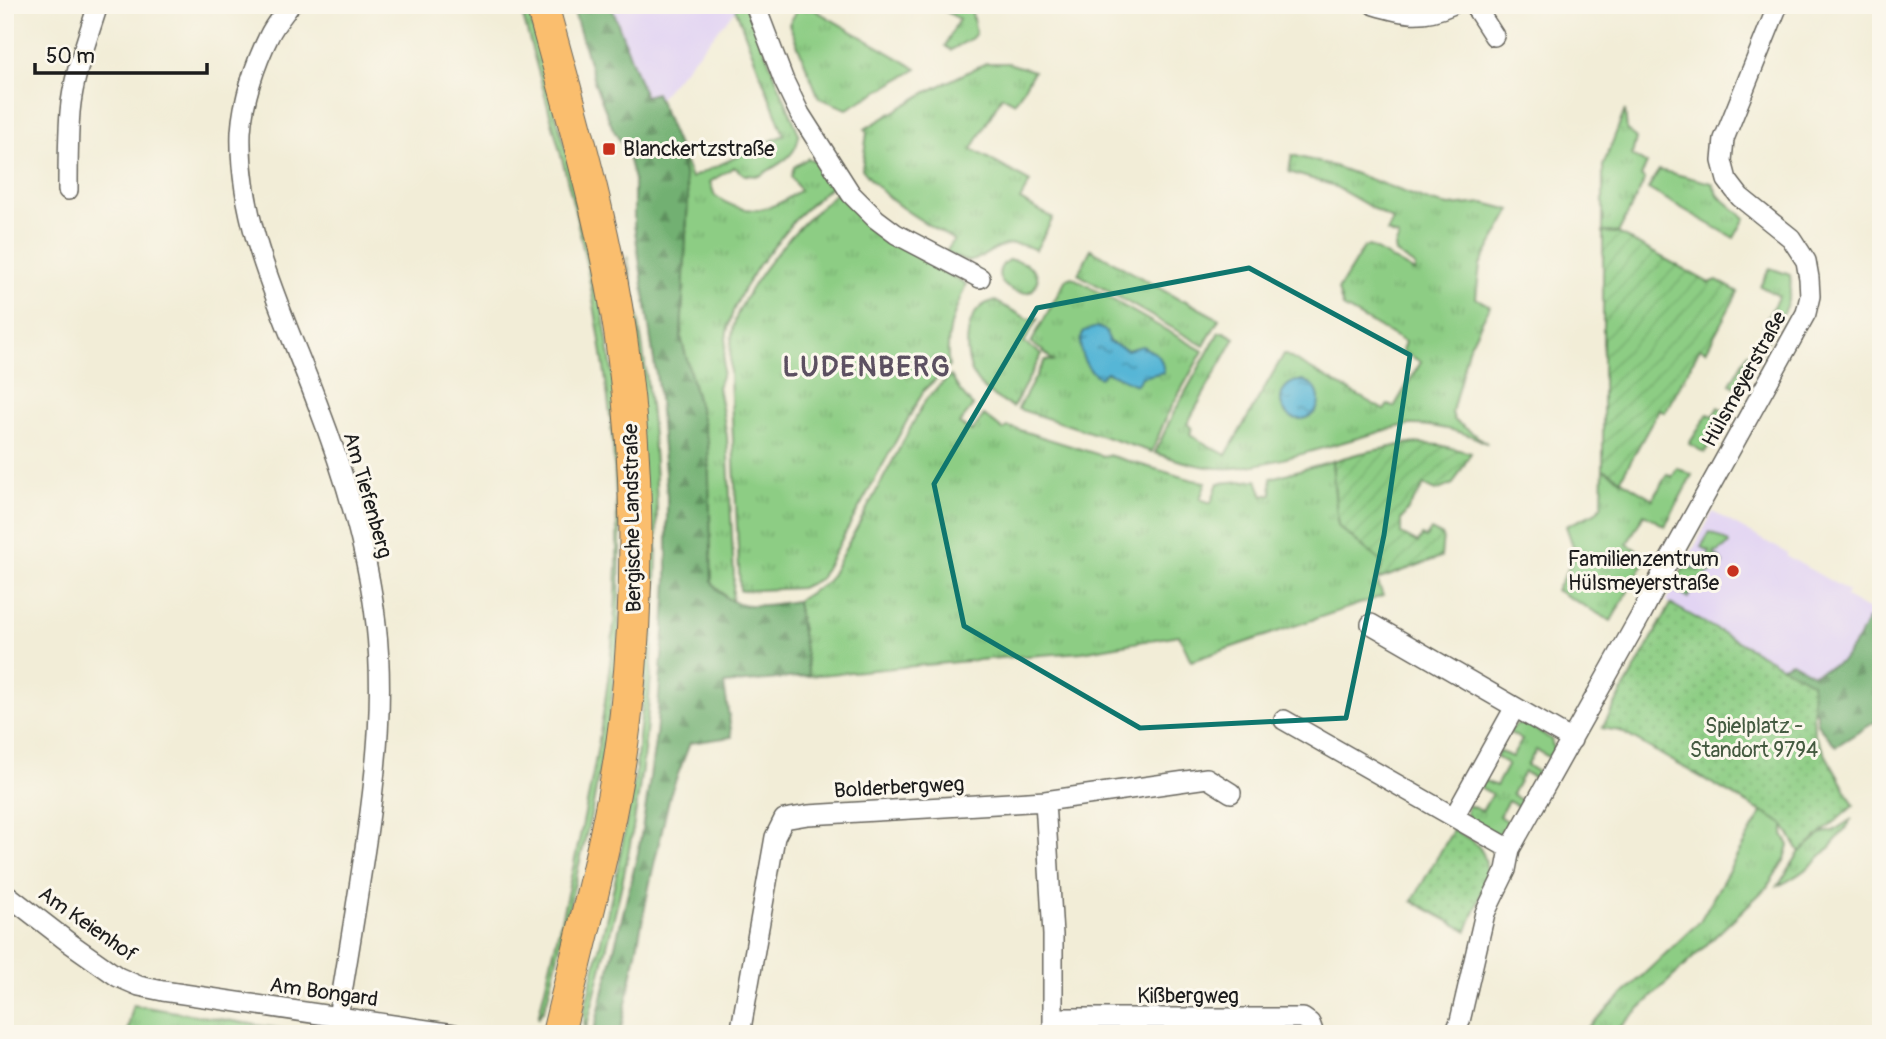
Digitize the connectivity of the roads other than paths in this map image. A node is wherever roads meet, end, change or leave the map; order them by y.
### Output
1 (98, 5) edge
2 (290, 5) edge
3 (542, 5) edge
4 (755, 5) edge
5 (1374, 5) edge
6 (1451, 5) edge
7 (1474, 5) edge
8 (1779, 5) edge
9 (1494, 36) dead end
10 (68, 190) dead end
11 (980, 278) dead end
12 (1371, 624) dead end
13 (1515, 708) junction
14 (1284, 720) dead end
15 (1572, 740) junction
16 (1231, 793) dead end
17 (1045, 801) junction
18 (1454, 817) junction
19 (1510, 849) junction
20 (5, 893) edge
21 (189, 995) joint
22 (338, 1017) junction
23 (1054, 1026) edge
24 (454, 1034) edge
25 (558, 1034) edge
26 (740, 1034) edge
27 (1314, 1034) edge
28 (1455, 1034) edge

1 - 10 street
2 - 22 street, Am Tiefenberg
3 - 25 main road, Bergische Landstraße
4 - 11 street
5 - 6 street
7 - 9 street
8 - 15 street, Hülsmeyerstraße
12 - 13 street
13 - 15 street
13 - 18 street
14 - 18 street
15 - 19 street, Hülsmeyerstraße
16 - 17 street, Bolderbergweg
17 - 23 street, Kißbergweg
17 - 26 street, Bolderbergweg
18 - 19 street
19 - 28 street, Hülsmeyerstraße
20 - 21 street, Am Keienhof
21 - 22 street, Am Bongard
22 - 24 street, Am Bongard
23 - 27 street, Kißbergweg

